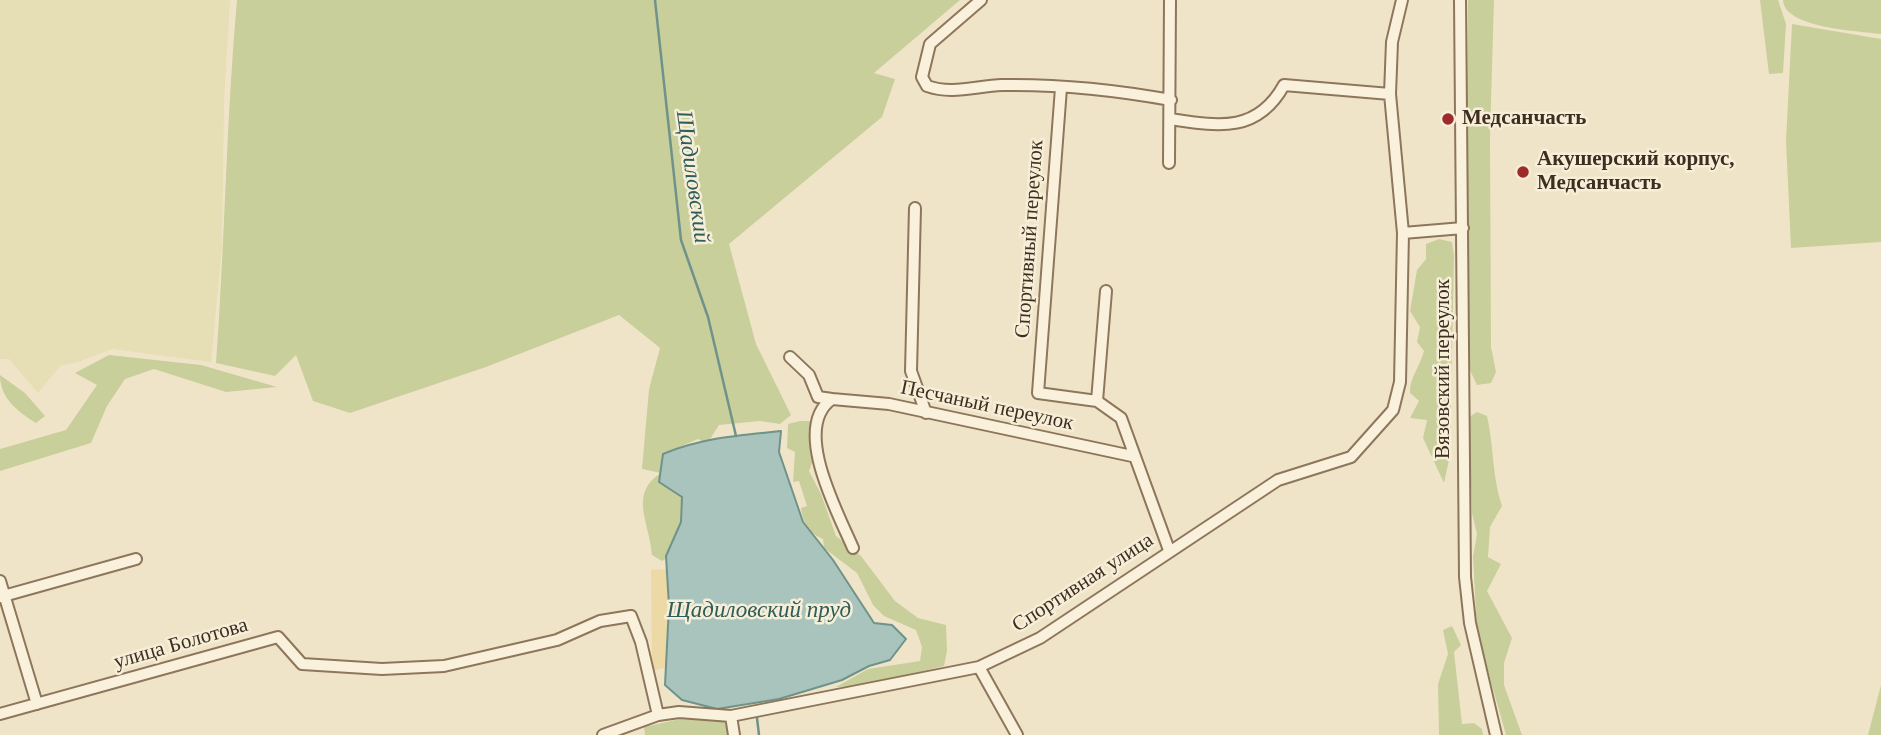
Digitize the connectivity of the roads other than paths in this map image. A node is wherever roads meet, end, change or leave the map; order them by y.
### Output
1 (981, 0) edge
2 (1170, 0) edge
3 (1402, 0) edge
4 (1460, 0) edge
5 (1060, 88) junction
6 (1390, 93) junction
7 (1171, 100) junction
8 (1170, 119) junction
9 (1169, 163) dead end
10 (915, 208) dead end
11 (1463, 228) junction
12 (1403, 233) junction
13 (1106, 291) dead end
14 (790, 357) dead end
15 (832, 399) junction
16 (1097, 401) junction
17 (926, 413) junction
18 (1132, 456) junction
19 (853, 548) dead end
20 (1169, 550) junction
21 (136, 559) dead end
22 (0, 581) edge
23 (2, 596) edge
24 (979, 667) junction
25 (37, 704) junction
26 (0, 714) edge
27 (658, 715) junction
28 (731, 716) junction
29 (603, 735) edge
30 (734, 735) edge
31 (1017, 735) edge
32 (1496, 735) edge

1 - 5 street
2 - 7 street
3 - 6 street
4 - 11 street, Вязовский переулок
5 - 7 street
5 - 16 street, Спортивный переулок
6 - 8 street
6 - 12 street
7 - 8 street
8 - 9 street
10 - 17 street
11 - 12 street
11 - 32 street, Вязовский переулок
12 - 20 street, Спортивная улица
13 - 16 street
14 - 15 street
15 - 17 street, Песчаный переулок
15 - 19 street
16 - 18 street
17 - 18 street, Песчаный переулок
18 - 20 street
20 - 24 street, Спортивная улица
21 - 23 street
22 - 23 street
23 - 25 street
24 - 28 street, Спортивная улица
24 - 31 street
25 - 26 street, улица Болотова
25 - 27 street, улица Болотова
27 - 28 street, Спортивная улица
27 - 29 street, Спортивная улица
28 - 30 street

